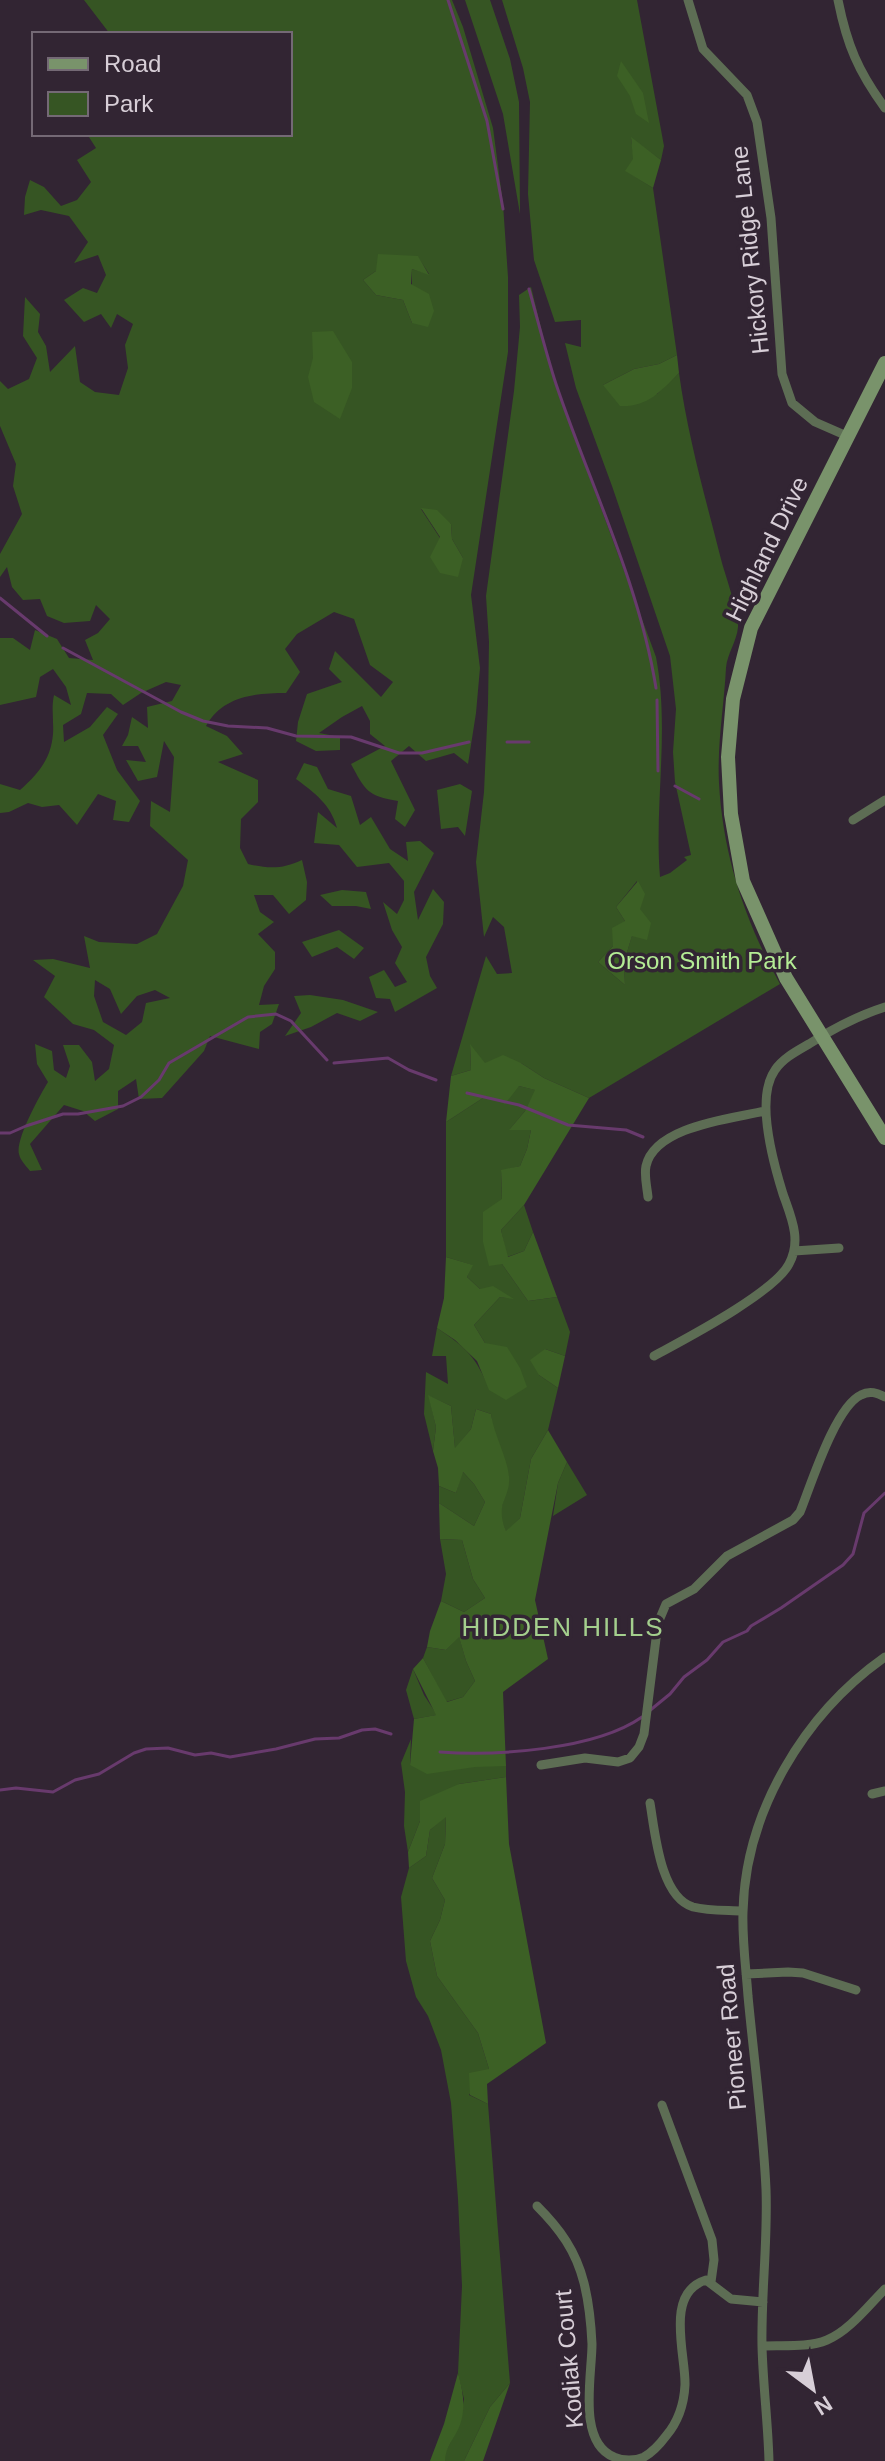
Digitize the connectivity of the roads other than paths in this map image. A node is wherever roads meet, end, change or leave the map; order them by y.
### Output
1 (688, 0) edge
2 (838, 0) edge
3 (885, 108) edge
4 (885, 363) edge
5 (847, 436) junction
6 (885, 800) edge
7 (853, 820) dead end
8 (885, 1007) edge
9 (821, 1035) junction
10 (765, 1111) junction
11 (885, 1138) edge
12 (648, 1197) dead end
13 (839, 1248) dead end
14 (794, 1251) junction
15 (654, 1356) dead end
16 (885, 1397) edge
17 (885, 1657) edge
18 (541, 1765) dead end
19 (885, 1791) edge
20 (872, 1794) dead end
21 (650, 1803) dead end
22 (743, 1911) junction
23 (746, 1974) junction
24 (856, 1990) dead end
25 (662, 2105) dead end
26 (537, 2206) dead end
27 (711, 2282) junction
28 (885, 2289) edge
29 (763, 2302) junction
30 (762, 2346) junction
31 (769, 2461) edge

1 - 5 street, Hickory Ridge Lane
2 - 3 street
4 - 5 street, Highland Drive
5 - 9 street, Highland Drive
6 - 7 street
8 - 9 street
9 - 10 street
9 - 11 street, Highland Drive
10 - 12 street
10 - 14 street
13 - 14 street
14 - 15 street
16 - 18 street
17 - 22 street, Pioneer Road
19 - 20 street
21 - 22 street
22 - 23 street, Pioneer Road
23 - 24 street
23 - 29 street, Pioneer Road
25 - 27 street
26 - 27 street, Kodiak Court
27 - 29 street
28 - 30 street
29 - 30 street, Pioneer Road
30 - 31 street, Pioneer Road

